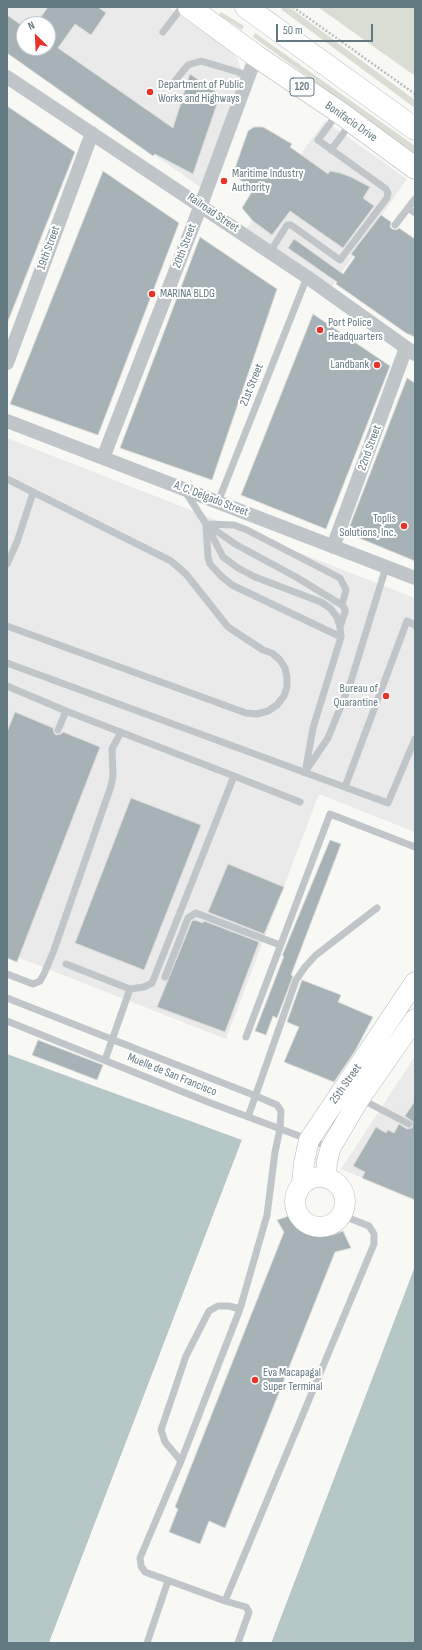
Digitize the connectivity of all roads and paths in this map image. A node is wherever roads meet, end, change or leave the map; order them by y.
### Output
1 (182, 7) edge
2 (189, 7) edge
3 (246, 7) edge
4 (293, 7) edge
5 (163, 32) dead end
6 (256, 56) junction
7 (7, 77) edge
8 (249, 77) junction
9 (175, 81) dead end
10 (415, 94) edge
11 (345, 117) junction
12 (415, 128) edge
13 (92, 133) junction
14 (331, 150) junction
15 (415, 168) edge
16 (415, 199) edge
17 (201, 205) junction
18 (408, 208) junction
19 (415, 213) edge
20 (395, 225) dead end
21 (270, 252) junction
22 (307, 277) junction
23 (408, 348) edge
24 (7, 364) edge
25 (7, 421) edge
26 (103, 458) junction
27 (7, 479) edge
28 (184, 489) junction
29 (33, 493) junction
30 (218, 502) junction
31 (206, 524) junction
32 (333, 547) junction
33 (7, 564) edge
34 (386, 567) junction
35 (415, 578) edge
36 (342, 605) junction
37 (415, 625) edge
38 (7, 626) edge
39 (340, 627) junction
40 (341, 637) junction
41 (7, 663) edge
42 (7, 686) edge
43 (66, 710) junction
44 (58, 730) dead end
45 (121, 732) junction
46 (415, 739) edge
47 (414, 747) edge
48 (305, 773) junction
49 (234, 776) junction
50 (345, 787) junction
51 (300, 802) dead end
52 (415, 848) edge
53 (377, 908) dead end
54 (280, 945) junction
55 (66, 964) dead end
56 (7, 974) edge
57 (166, 977) dead end
58 (415, 982) edge
59 (130, 989) junction
60 (7, 998) edge
61 (415, 1019) edge
62 (7, 1021) edge
63 (246, 1037) dead end
64 (113, 1039) junction
65 (106, 1060) junction
66 (352, 1094) junction
67 (256, 1096) junction
68 (248, 1117) junction
69 (409, 1124) dead end
70 (280, 1129) junction
71 (309, 1140) junction
72 (331, 1147) junction
73 (326, 1178) junction
74 (297, 1193) junction
75 (341, 1216) junction
76 (240, 1309) junction
77 (181, 1461) junction
78 (168, 1581) junction
79 (226, 1601) junction
80 (147, 1643) edge
81 (238, 1643) edge

1 - 5 lane
2 - 6 highway, Bonifacio Drive / 120
3 - 12 highway
4 - 10 path
6 - 8 street, 20th Street
6 - 11 highway, Bonifacio Drive / 120
7 - 13 street, Railroad Street
8 - 9 lane
8 - 17 street, 20th Street
11 - 14 lane
11 - 14 lane
11 - 15 highway, Bonifacio Drive / 120
13 - 17 street, Railroad Street
13 - 24 street, 19th Street
14 - 21 lane
16 - 18 lane
17 - 21 street, Railroad Street
17 - 26 street, 20th Street
18 - 19 lane
18 - 20 lane
21 - 22 street, Railroad Street
22 - 23 street, Railroad Street
22 - 30 lane, 21st Street
23 - 32 street, 22nd Street
25 - 26 street, A. C. Delgado Street
26 - 28 street, A. C. Delgado Street
27 - 29 lane
28 - 30 street, A. C. Delgado Street
28 - 31 lane
29 - 33 lane
29 - 38 lane
30 - 32 street, A. C. Delgado Street
31 - 36 lane
31 - 36 lane
31 - 39 lane
31 - 40 lane
32 - 34 street, A. C. Delgado Street
34 - 35 street, A. C. Delgado Street
34 - 48 lane
36 - 39 lane
37 - 50 lane
39 - 40 lane
40 - 48 lane
41 - 48 lane
42 - 43 lane
43 - 44 lane
43 - 45 lane
45 - 49 lane
45 - 56 lane
46 - 47 lane
47 - 50 lane
48 - 50 lane
49 - 51 lane
49 - 59 lane
52 - 54 lane
53 - 67 lane
54 - 57 lane
54 - 63 lane
55 - 59 lane
58 - 66 street, 25th Street
59 - 64 lane
60 - 64 lane
61 - 66 street, 25th Street
62 - 65 lane, Muelle de San Francisco
64 - 65 lane
64 - 67 lane
65 - 68 lane, Muelle de San Francisco
66 - 69 lane
66 - 71 street, 25th Street
66 - 72 street, 25th Street
67 - 68 lane
67 - 70 lane
68 - 70 lane, Muelle de San Francisco
70 - 71 lane, Muelle de San Francisco
70 - 76 lane
71 - 72 lane, Muelle de San Francisco
71 - 74 street, 25th Street
72 - 73 street, 25th Street
73 - 74 street
73 - 75 street
74 - 75 street, 25th Street
75 - 79 lane
76 - 77 lane
76 - 77 lane
77 - 78 lane
78 - 79 lane
78 - 80 lane
79 - 81 lane

